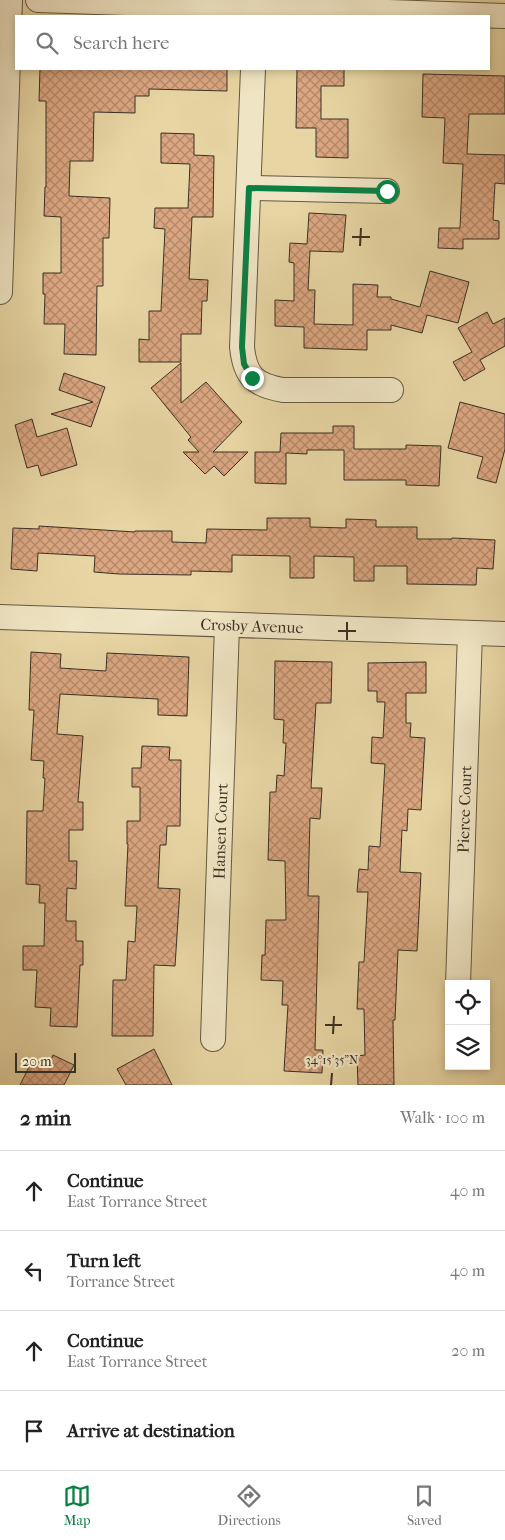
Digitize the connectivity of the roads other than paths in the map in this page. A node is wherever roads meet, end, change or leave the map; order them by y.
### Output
1 (10, 0) edge
2 (38, 0) edge
3 (256, 8) edge
4 (474, 15) edge
5 (490, 16) edge
6 (505, 16) edge
7 (253, 70) edge
8 (249, 188) junction
9 (387, 191) dead end
10 (0, 292) edge
11 (391, 390) dead end
12 (0, 617) edge
13 (228, 625) junction
14 (470, 633) junction
15 (505, 634) edge
16 (458, 980) edge
17 (213, 1039) dead end

1 - 10 street
2 - 3 street
3 - 4 street
5 - 6 street
7 - 8 street
8 - 9 street
8 - 11 street
12 - 13 street, Crosby Avenue
13 - 14 street, Crosby Avenue
13 - 17 street, Hansen Court
14 - 15 street, Crosby Avenue
14 - 16 street, Pierce Court

